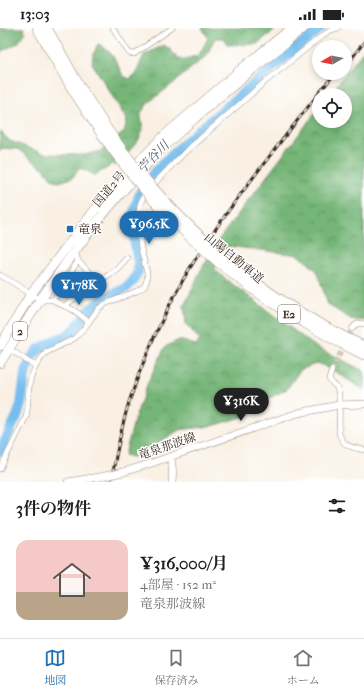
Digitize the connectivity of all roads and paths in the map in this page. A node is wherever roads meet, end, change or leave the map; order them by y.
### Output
1 (37, 28) edge
2 (47, 28) edge
3 (113, 28) edge
4 (172, 28) edge
5 (292, 28) edge
6 (304, 28) edge
7 (338, 28) edge
8 (163, 30) edge
9 (105, 132) junction
10 (75, 251) junction
11 (127, 258) dead end
12 (78, 261) junction
13 (223, 261) junction
14 (0, 275) edge
15 (99, 282) junction
16 (32, 294) junction
17 (41, 300) junction
18 (53, 300) junction
19 (64, 306) junction
20 (88, 321) junction
21 (364, 324) edge
22 (352, 329) tunnel mouth
23 (364, 346) edge
24 (4, 347) edge
25 (364, 354) edge
26 (0, 363) edge
27 (35, 365) junction
28 (332, 370) tunnel mouth
29 (364, 404) edge
30 (339, 405) junction
31 (364, 450) edge
32 (170, 457) junction
33 (0, 469) edge
34 (68, 482) edge
35 (172, 482) edge

1 - 9 highway, 山陽自動車道 / E2
2 - 9 highway, 山陽自動車道 / E2
3 - 8 street
4 - 8 street
5 - 16 highway, 国道2号 / 2
6 - 10 highway, 国道2号 / 2
7 - 20 street
9 - 13 highway, 山陽自動車道 / E2, bridge
10 - 12 street
10 - 17 highway, 国道2号 / 2
11 - 15 street
12 - 15 street
12 - 18 street
13 - 23 highway, 山陽自動車道 / E2
13 - 25 highway, 山陽自動車道 / E2
14 - 16 street
15 - 19 street
16 - 17 street
16 - 24 highway, 国道2号 / 2
17 - 18 street
17 - 24 highway, 国道2号 / 2
18 - 19 street
19 - 20 street
20 - 27 street
21 - 22 street
24 - 26 highway, 国道2号 / 2
24 - 27 street
27 - 33 street
28 - 30 street
29 - 30 main road, 竜泉那波線
30 - 31 street
30 - 32 main road, 竜泉那波線
32 - 34 main road, 竜泉那波線, bridge
32 - 35 main road

